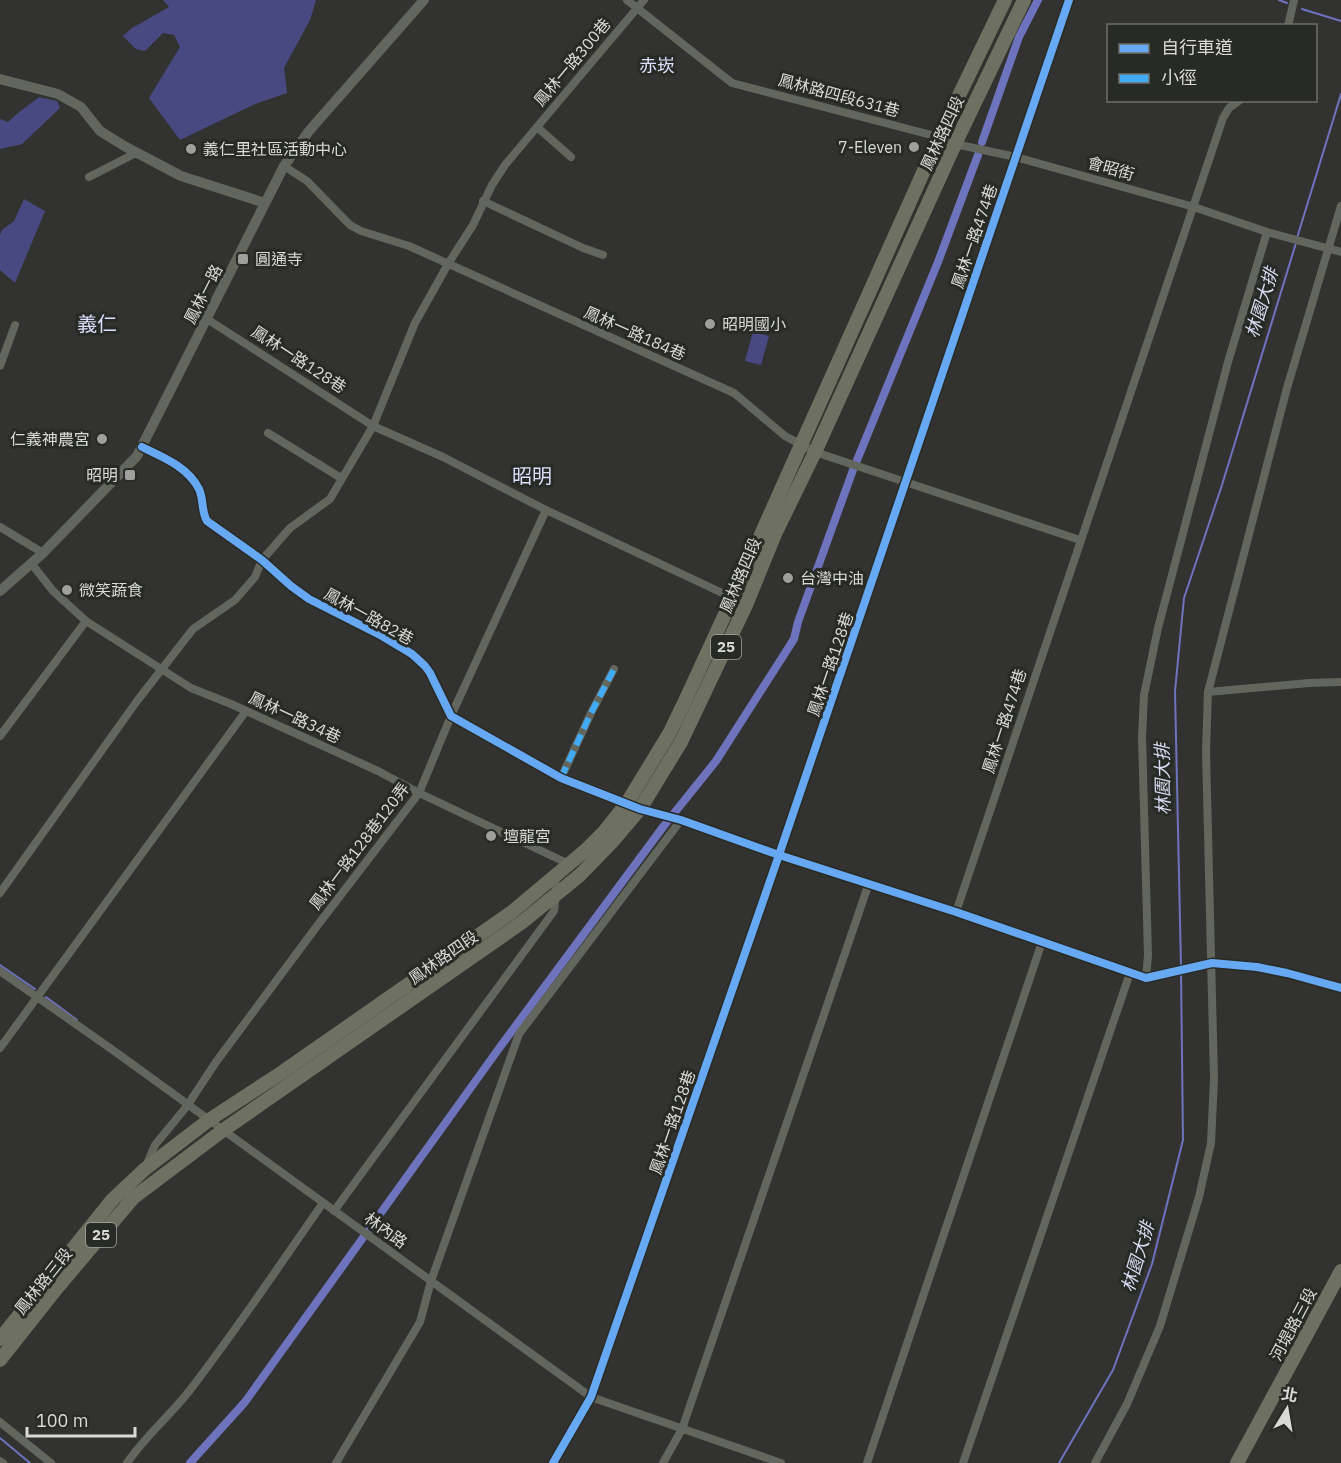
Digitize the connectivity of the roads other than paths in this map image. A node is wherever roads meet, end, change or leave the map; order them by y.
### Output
1 (424, 0) edge
2 (627, 0) edge
3 (644, 0) edge
4 (1005, 0) edge
5 (1024, 0) edge
6 (1069, 0) edge
7 (1294, 0) edge
8 (637, 8) junction
9 (1288, 24) edge
10 (0, 80) edge
11 (1237, 102) edge
12 (537, 127) junction
13 (939, 137) junction
14 (955, 144) junction
15 (136, 153) junction
16 (571, 157) dead end
17 (1016, 157) junction
18 (284, 166) junction
19 (89, 177) dead end
20 (483, 201) junction
21 (265, 203) junction
22 (1341, 206) edge
23 (1194, 207) junction
24 (1270, 233) junction
25 (1325, 248) junction
26 (1341, 252) edge
27 (603, 255) dead end
28 (448, 264) junction
29 (207, 319) junction
30 (15, 325) dead end
31 (0, 366) edge
32 (374, 426) junction
33 (268, 433) dead end
34 (801, 445) junction
35 (142, 447) junction
36 (815, 452) junction
37 (341, 478) junction
38 (906, 481) junction
39 (546, 510) junction
40 (0, 527) edge
41 (1080, 540) junction
42 (43, 553) junction
43 (262, 560) junction
44 (31, 563) junction
45 (0, 591) edge
46 (733, 597) junction
47 (746, 605) junction
48 (86, 621) junction
49 (161, 668) junction
50 (614, 669) dead end
51 (1341, 682) edge
52 (1208, 692) junction
53 (246, 711) junction
54 (451, 717) junction
55 (0, 736) edge
56 (561, 778) junction
57 (419, 793) junction
58 (633, 806) junction
59 (678, 819) junction
60 (779, 855) junction
61 (569, 864) junction
62 (555, 877) junction
63 (869, 884) junction
64 (0, 892) edge
65 (556, 895) junction
66 (956, 912) junction
67 (1042, 942) junction
68 (1208, 965) junction
69 (0, 971) edge
70 (1130, 973) junction
71 (1148, 978) junction
72 (1341, 988) edge
73 (37, 998) junction
74 (0, 1048) edge
75 (187, 1106) junction
76 (209, 1120) junction
77 (222, 1131) junction
78 (145, 1169) junction
79 (323, 1203) junction
80 (334, 1211) junction
81 (1341, 1271) edge
82 (431, 1281) junction
83 (0, 1339) edge
84 (0, 1360) edge
85 (591, 1397) junction
86 (0, 1422) edge
87 (682, 1429) junction
88 (1239, 1460) edge
89 (51, 1463) edge
90 (127, 1463) edge
91 (336, 1463) edge
92 (553, 1463) edge
93 (663, 1463) edge
94 (781, 1463) edge
95 (867, 1463) edge
96 (963, 1463) edge
97 (1095, 1463) edge

1 - 18 street, 鳳林一路
2 - 8 street
3 - 8 street, 鳳林一路300巷
4 - 13 main road, 鳳林路四段 / 25
5 - 14 main road, 鳳林路四段 / 25
6 - 17 street, 鳳林一路474巷
7 - 9 street
8 - 12 street, 鳳林一路300巷
8 - 13 street, 鳳林路四段631巷
10 - 15 street
11 - 23 street, 鳳林一路474巷
12 - 16 street, 鳳林一路300巷
12 - 20 street
13 - 14 street, 會昭街
13 - 34 main road, 鳳林路四段 / 25
14 - 17 street, 會昭街
14 - 36 main road, 鳳林路四段 / 25
15 - 19 street
15 - 21 street
17 - 23 street, 會昭街
17 - 38 street, 鳳林一路474巷
18 - 21 street, 鳳林一路
18 - 28 street, 鳳林一路184巷
20 - 27 street
20 - 28 street
21 - 29 street, 鳳林一路
22 - 25 street
23 - 24 street, 會昭街
23 - 41 street, 鳳林一路474巷
24 - 25 street, 會昭街
24 - 71 street
25 - 26 street
25 - 52 street
28 - 32 street
28 - 34 street, 鳳林一路184巷
29 - 32 street, 鳳林一路128巷
29 - 35 street, 鳳林一路
30 - 31 street
32 - 37 street
32 - 39 street, 鳳林一路128巷
33 - 37 street
34 - 36 street
34 - 46 main road, 鳳林路四段 / 25
35 - 42 street, 鳳林一路
35 - 43 street, 鳳林一路82巷
36 - 38 street
36 - 47 main road, 鳳林路四段 / 25
37 - 43 street
38 - 41 street
38 - 60 street, 鳳林一路128巷
39 - 46 street, 鳳林一路128巷
39 - 54 street, 鳳林一路128巷120弄
40 - 42 street
41 - 66 street, 鳳林一路474巷
42 - 44 street, 鳳林一路
43 - 49 street
43 - 54 street, 鳳林一路82巷
44 - 45 street, 鳳林一路
44 - 48 street, 鳳林一路34巷
46 - 47 street, 鳳林一路128巷
46 - 58 main road, 鳳林路四段 / 25
47 - 58 main road, 鳳林路四段 / 25
48 - 49 street, 鳳林一路34巷
48 - 55 street
49 - 53 street, 鳳林一路34巷
49 - 64 street
50 - 56 street
51 - 52 street
52 - 68 street
53 - 57 street, 鳳林一路34巷
53 - 73 street
54 - 56 street
54 - 57 street, 鳳林一路128巷120弄
56 - 58 street
57 - 61 street, 鳳林一路34巷
57 - 75 street, 鳳林一路128巷120弄
58 - 59 street
58 - 61 main road, 鳳林路四段 / 25
58 - 65 main road, 鳳林路四段 / 25
59 - 60 street
59 - 82 street
60 - 63 street
60 - 85 street, 鳳林一路128巷
61 - 62 main road, 鳳林路四段 / 25
62 - 65 street
62 - 76 main road, 鳳林路四段 / 25
63 - 66 street
63 - 87 street
65 - 77 main road, 鳳林路四段 / 25
65 - 80 street
66 - 67 street
67 - 70 street
67 - 95 street
68 - 71 street
68 - 72 street
68 - 97 street
69 - 73 street, 林內路
70 - 71 street
70 - 96 street
73 - 74 street
73 - 75 street, 林內路
75 - 76 street, 林內路
75 - 78 street, 鳳林一路128巷120弄
76 - 77 street, 林內路
76 - 78 main road, 鳳林路三段 / 25
77 - 79 street, 林內路
77 - 84 main road, 鳳林路三段 / 25
78 - 83 main road, 鳳林路三段 / 25
79 - 80 street, 林內路
79 - 90 street
80 - 82 street, 林內路
81 - 88 main road, 河堤路三段
82 - 85 street, 林內路
82 - 91 street
85 - 87 street, 林內路
85 - 92 street, 鳳林一路128巷
86 - 89 street
87 - 93 street
87 - 94 street, 林內路

